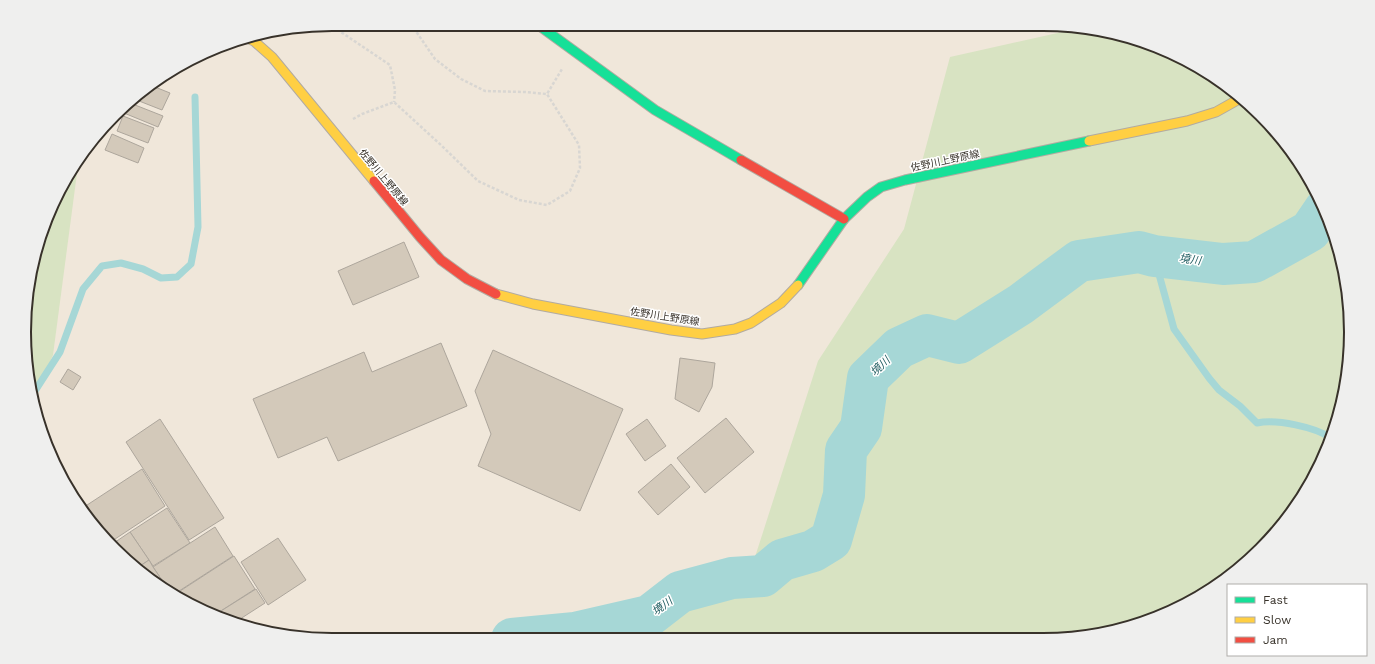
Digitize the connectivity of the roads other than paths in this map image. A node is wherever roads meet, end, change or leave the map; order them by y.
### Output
1 (546, 31) edge
2 (254, 41) edge
3 (1235, 101) edge
4 (844, 219) junction

1 - 4 main road
2 - 4 main road, 佐野川上野原線
3 - 4 main road, 佐野川上野原線

